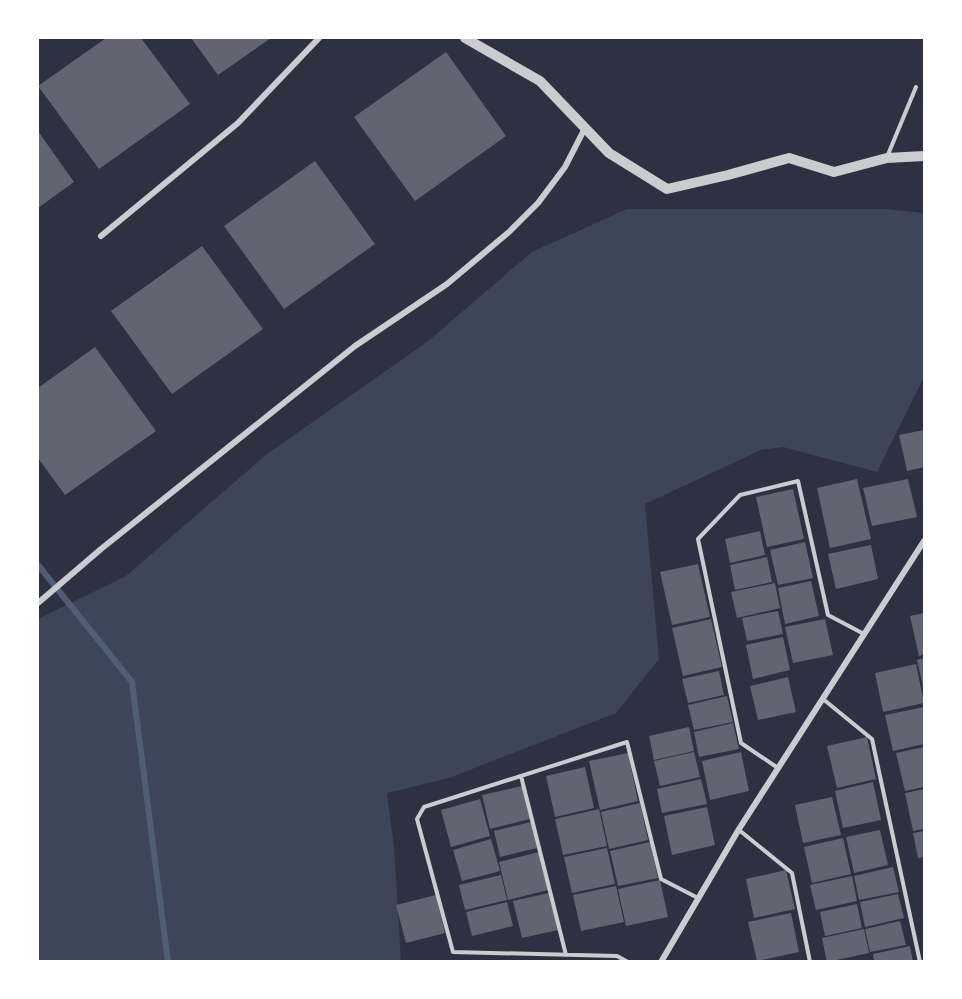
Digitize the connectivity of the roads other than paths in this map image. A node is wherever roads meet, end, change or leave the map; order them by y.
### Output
1 (319, 38) edge
2 (465, 38) edge
3 (916, 87) dead end
4 (585, 128) junction
5 (924, 156) edge
6 (886, 158) junction
7 (101, 236) dead end
8 (924, 541) edge
9 (922, 548) edge
10 (40, 602) edge
11 (864, 634) junction
12 (823, 699) junction
13 (778, 768) junction
14 (521, 776) junction
15 (739, 829) junction
16 (698, 898) junction
17 (566, 955) junction
18 (628, 962) edge
19 (661, 962) edge
20 (810, 962) edge
21 (920, 962) edge

1 - 7 street
2 - 4 street
3 - 6 lane
4 - 6 street
4 - 10 street
5 - 6 street
8 - 9 street
9 - 11 street
11 - 12 street
11 - 13 lane
12 - 13 street
12 - 21 lane
13 - 15 street
14 - 16 lane
14 - 17 lane
14 - 17 lane
15 - 16 street
15 - 20 lane
16 - 19 street
17 - 18 lane

